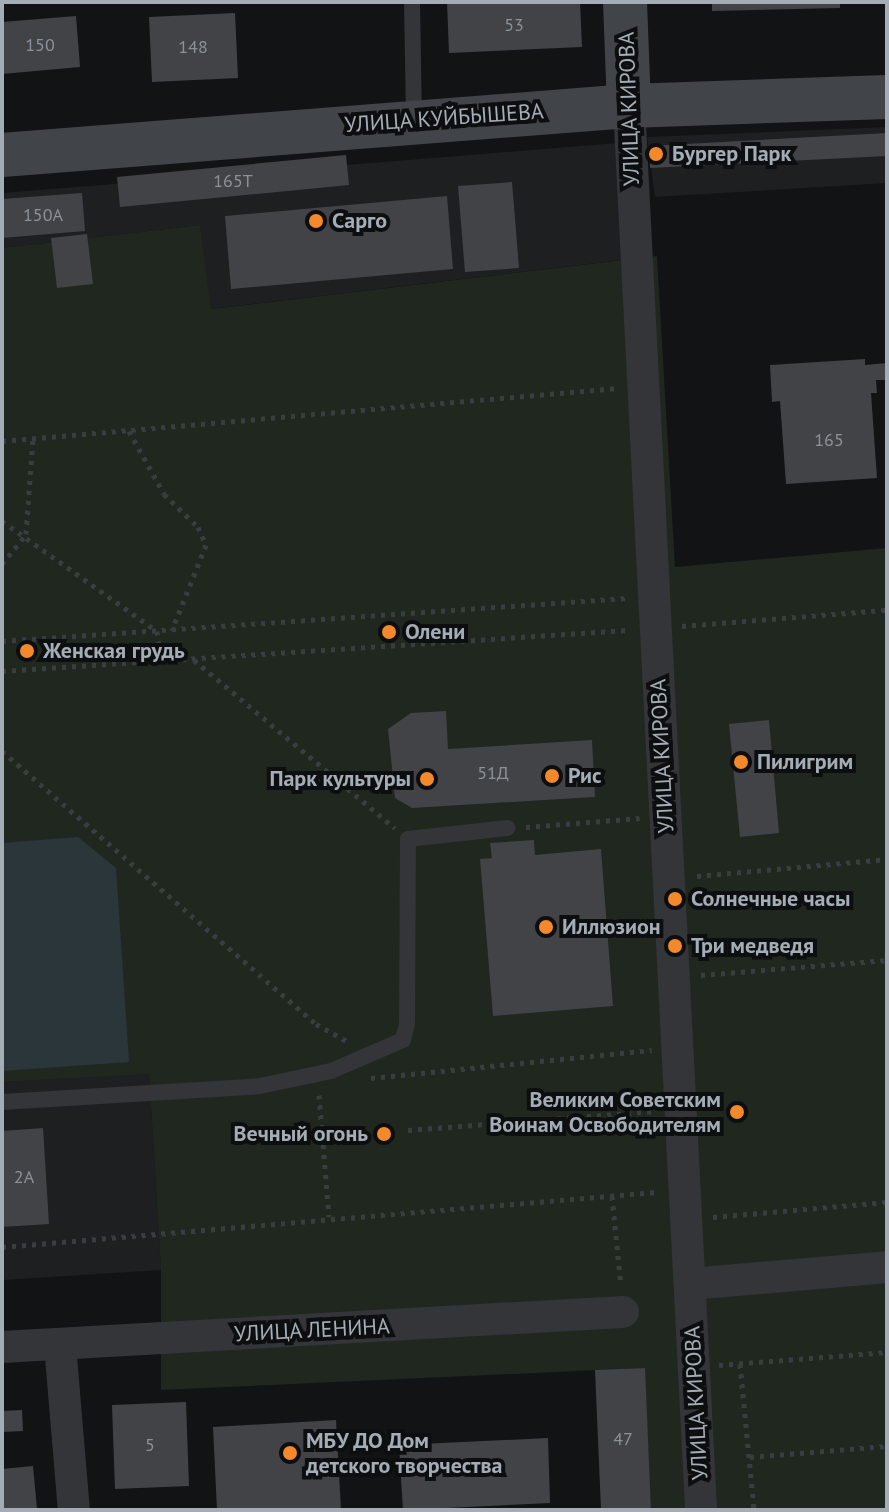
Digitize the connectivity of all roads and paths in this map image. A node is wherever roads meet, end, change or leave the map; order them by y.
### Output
1 (412, 2) edge
2 (625, 2) edge
3 (887, 97) edge
4 (629, 106) junction
5 (414, 120) junction
6 (2, 155) edge
7 (643, 386) junction
8 (129, 430) junction
9 (33, 439) junction
10 (2, 441) edge
11 (2, 521) edge
12 (26, 534) junction
13 (2, 564) edge
14 (653, 596) junction
15 (887, 610) edge
16 (655, 629) junction
17 (172, 630) junction
18 (157, 631) junction
19 (2, 641) edge
20 (193, 660) junction
21 (161, 662) junction
22 (2, 671) edge
23 (2, 751) edge
24 (665, 816) junction
25 (507, 828) joint
26 (408, 839) junction
27 (887, 859) edge
28 (668, 879) junction
29 (887, 960) edge
30 (674, 977) junction
31 (677, 1047) junction
32 (370, 1054) junction
33 (319, 1074) junction
34 (365, 1079) dead end
35 (2, 1102) edge
36 (680, 1109) junction
37 (408, 1130) dead end
38 (612, 1196) junction
39 (887, 1202) edge
40 (685, 1205) junction
41 (329, 1217) junction
42 (2, 1247) edge
43 (887, 1267) edge
44 (690, 1284) junction
45 (623, 1312) joint
46 (60, 1345) junction
47 (2, 1347) edge
48 (887, 1352) edge
49 (740, 1364) junction
50 (694, 1367) junction
51 (887, 1446) edge
52 (750, 1457) junction
53 (74, 1510) edge
54 (701, 1510) edge
55 (754, 1510) edge

1 - 5 lane
2 - 4 main road, УЛИЦА КИРОВА
3 - 4 main road, УЛИЦА КУЙБЫШЕВА
4 - 5 main road, УЛИЦА КУЙБЫШЕВА
4 - 7 street, УЛИЦА КИРОВА
5 - 6 main road, УЛИЦА КУЙБЫШЕВА
7 - 8 path
7 - 14 street, УЛИЦА КИРОВА
8 - 9 path
8 - 17 path
9 - 10 path
9 - 12 path
11 - 12 path
12 - 13 path
12 - 18 path
14 - 16 street, УЛИЦА КИРОВА
14 - 17 path
15 - 16 path
16 - 20 path
16 - 24 street, УЛИЦА КИРОВА
17 - 18 path
18 - 19 path
18 - 21 path
20 - 21 path
20 - 26 path
21 - 22 path
23 - 32 path
24 - 25 path
24 - 28 street, УЛИЦА КИРОВА
25 - 26 lane
26 - 32 lane
27 - 28 path
28 - 30 street, УЛИЦА КИРОВА
29 - 30 path
30 - 31 street, УЛИЦА КИРОВА
31 - 34 path
31 - 36 street, УЛИЦА КИРОВА
32 - 33 lane
33 - 35 lane
33 - 41 path
36 - 37 path
36 - 40 street, УЛИЦА КИРОВА
38 - 40 path
38 - 41 path
38 - 45 path
39 - 40 path
40 - 44 street, УЛИЦА КИРОВА
41 - 42 path
43 - 44 street
44 - 50 street, УЛИЦА КИРОВА
45 - 46 street, УЛИЦА ЛЕНИНА
46 - 47 street, УЛИЦА ЛЕНИНА
46 - 53 street
48 - 49 path
49 - 50 path
49 - 52 path
50 - 54 street, УЛИЦА КИРОВА
51 - 52 path
52 - 55 path

